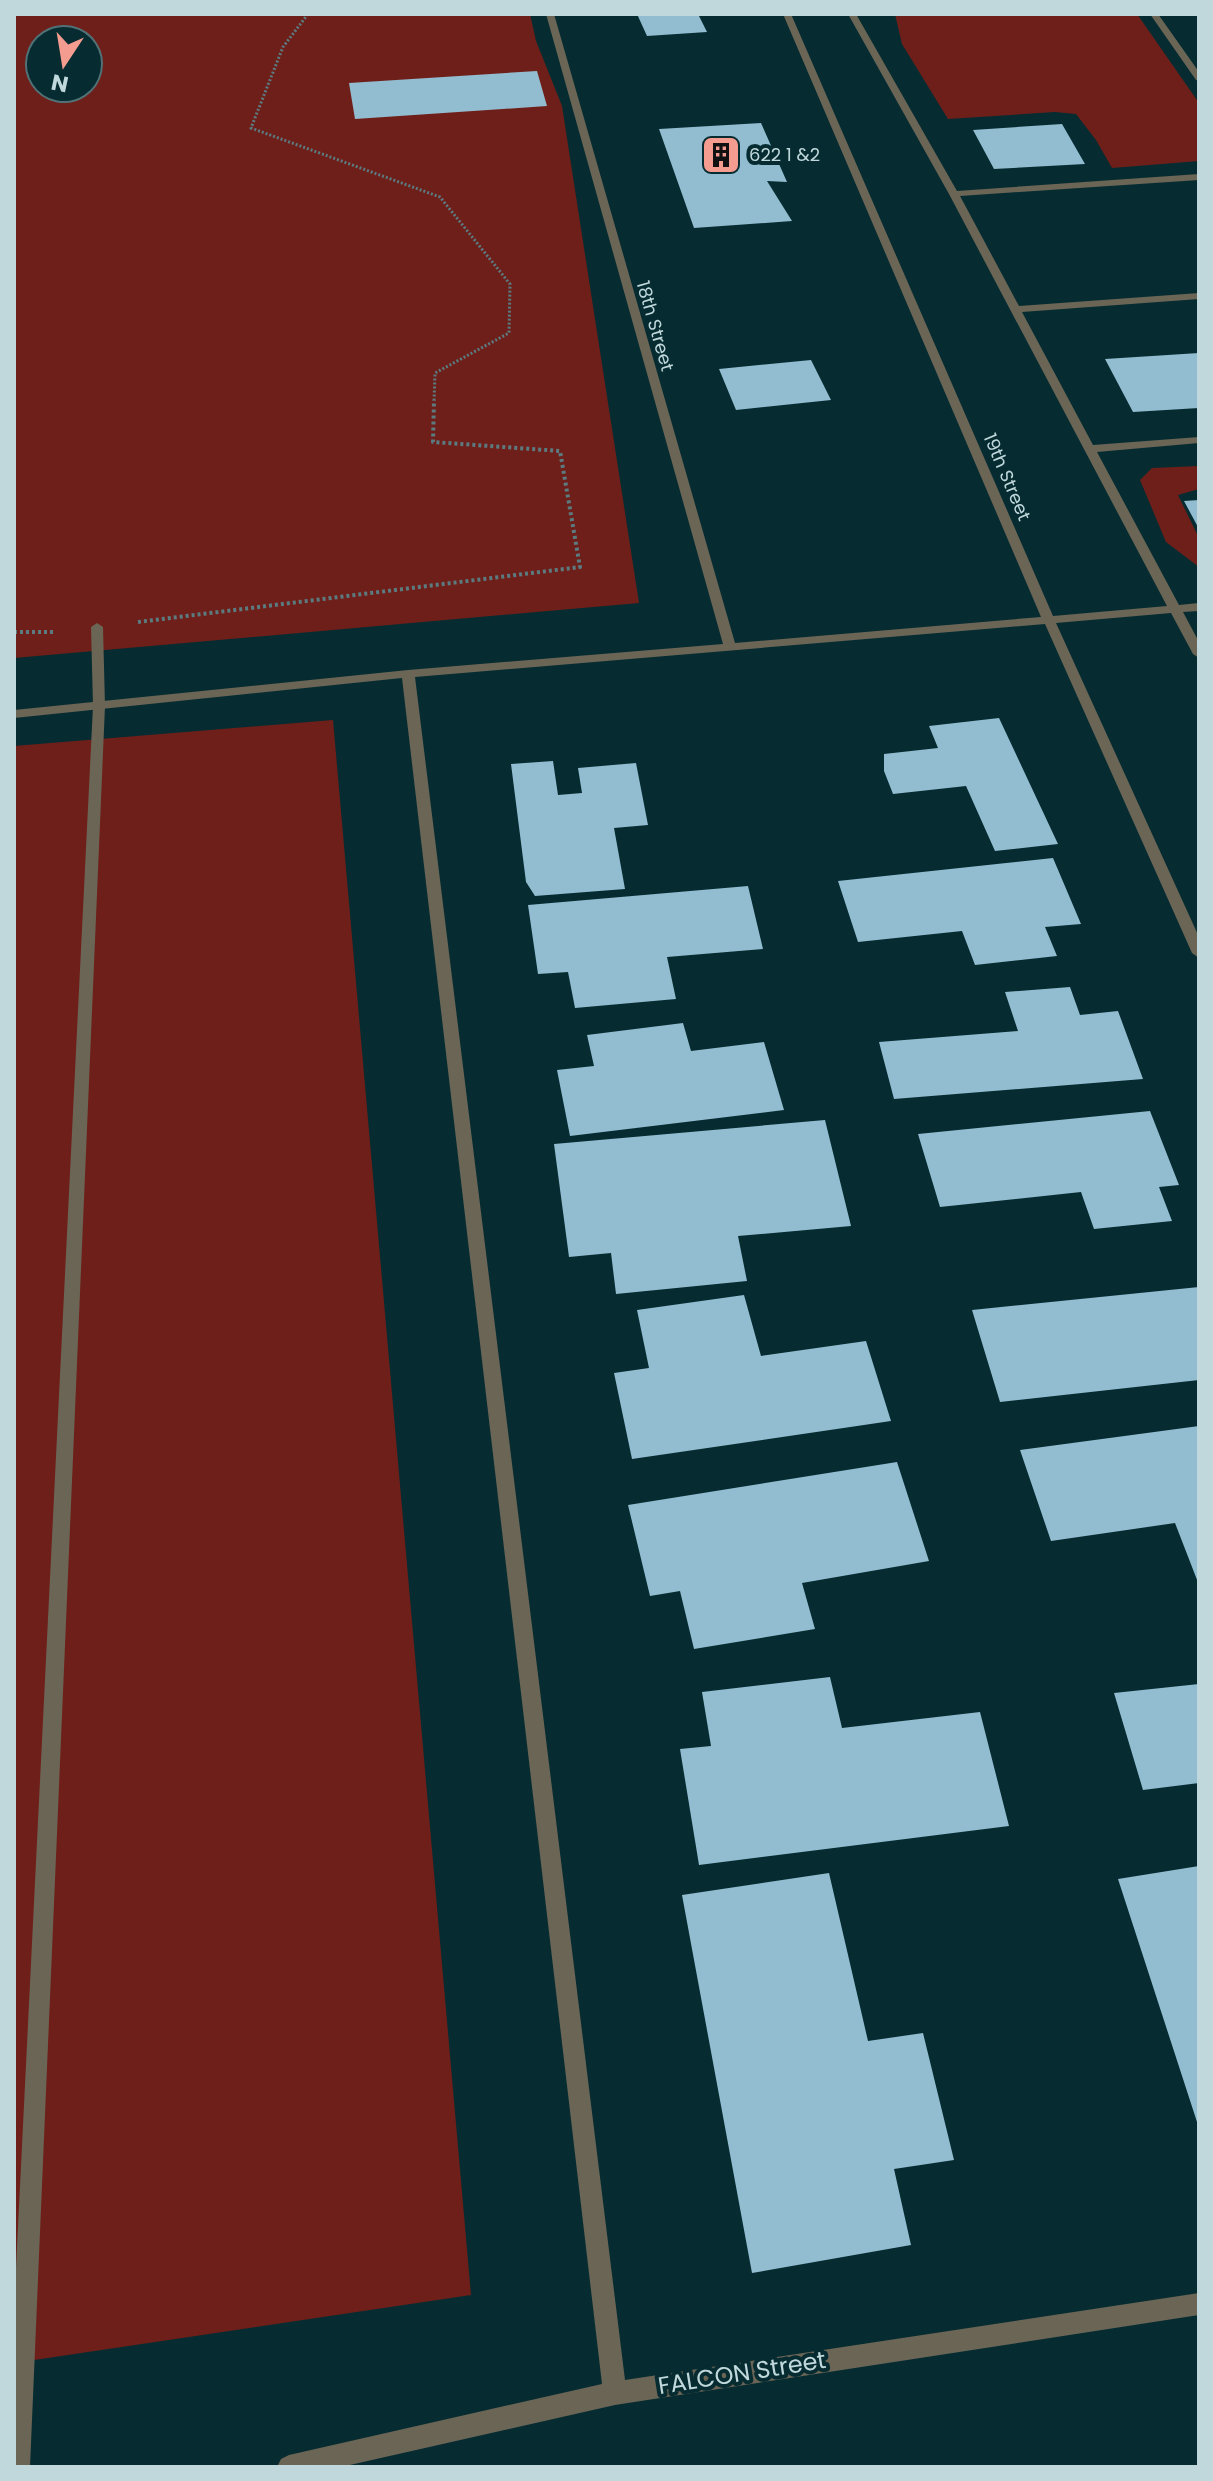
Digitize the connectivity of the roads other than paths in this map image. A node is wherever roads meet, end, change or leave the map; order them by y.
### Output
1 (550, 14) edge
2 (787, 14) edge
3 (852, 14) edge
4 (1154, 14) edge
5 (1199, 78) edge
6 (1199, 177) edge
7 (954, 194) junction
8 (1199, 296) edge
9 (1015, 309) junction
10 (1199, 440) edge
11 (1089, 449) junction
12 (1199, 607) edge
13 (1175, 609) junction
14 (1049, 620) junction
15 (97, 627) road end
16 (730, 647) junction
17 (1199, 654) edge
18 (408, 674) junction
19 (99, 706) junction
20 (14, 714) edge
21 (1199, 953) edge
22 (1199, 2304) edge
23 (615, 2393) junction
24 (18, 2467) edge
25 (289, 2467) edge

1 - 16 street, 18th Street
2 - 14 street, 19th Street
3 - 7 street
4 - 5 street
6 - 7 street
7 - 9 street
8 - 9 street
9 - 11 street
10 - 11 street
11 - 13 street
12 - 13 street
13 - 14 street
13 - 17 street
14 - 16 street
14 - 21 street, 19th Street
15 - 19 street
16 - 18 street
18 - 19 street
18 - 23 street
19 - 20 street
19 - 24 street
22 - 23 street, FALCON Street
23 - 25 street, FALCON Street

